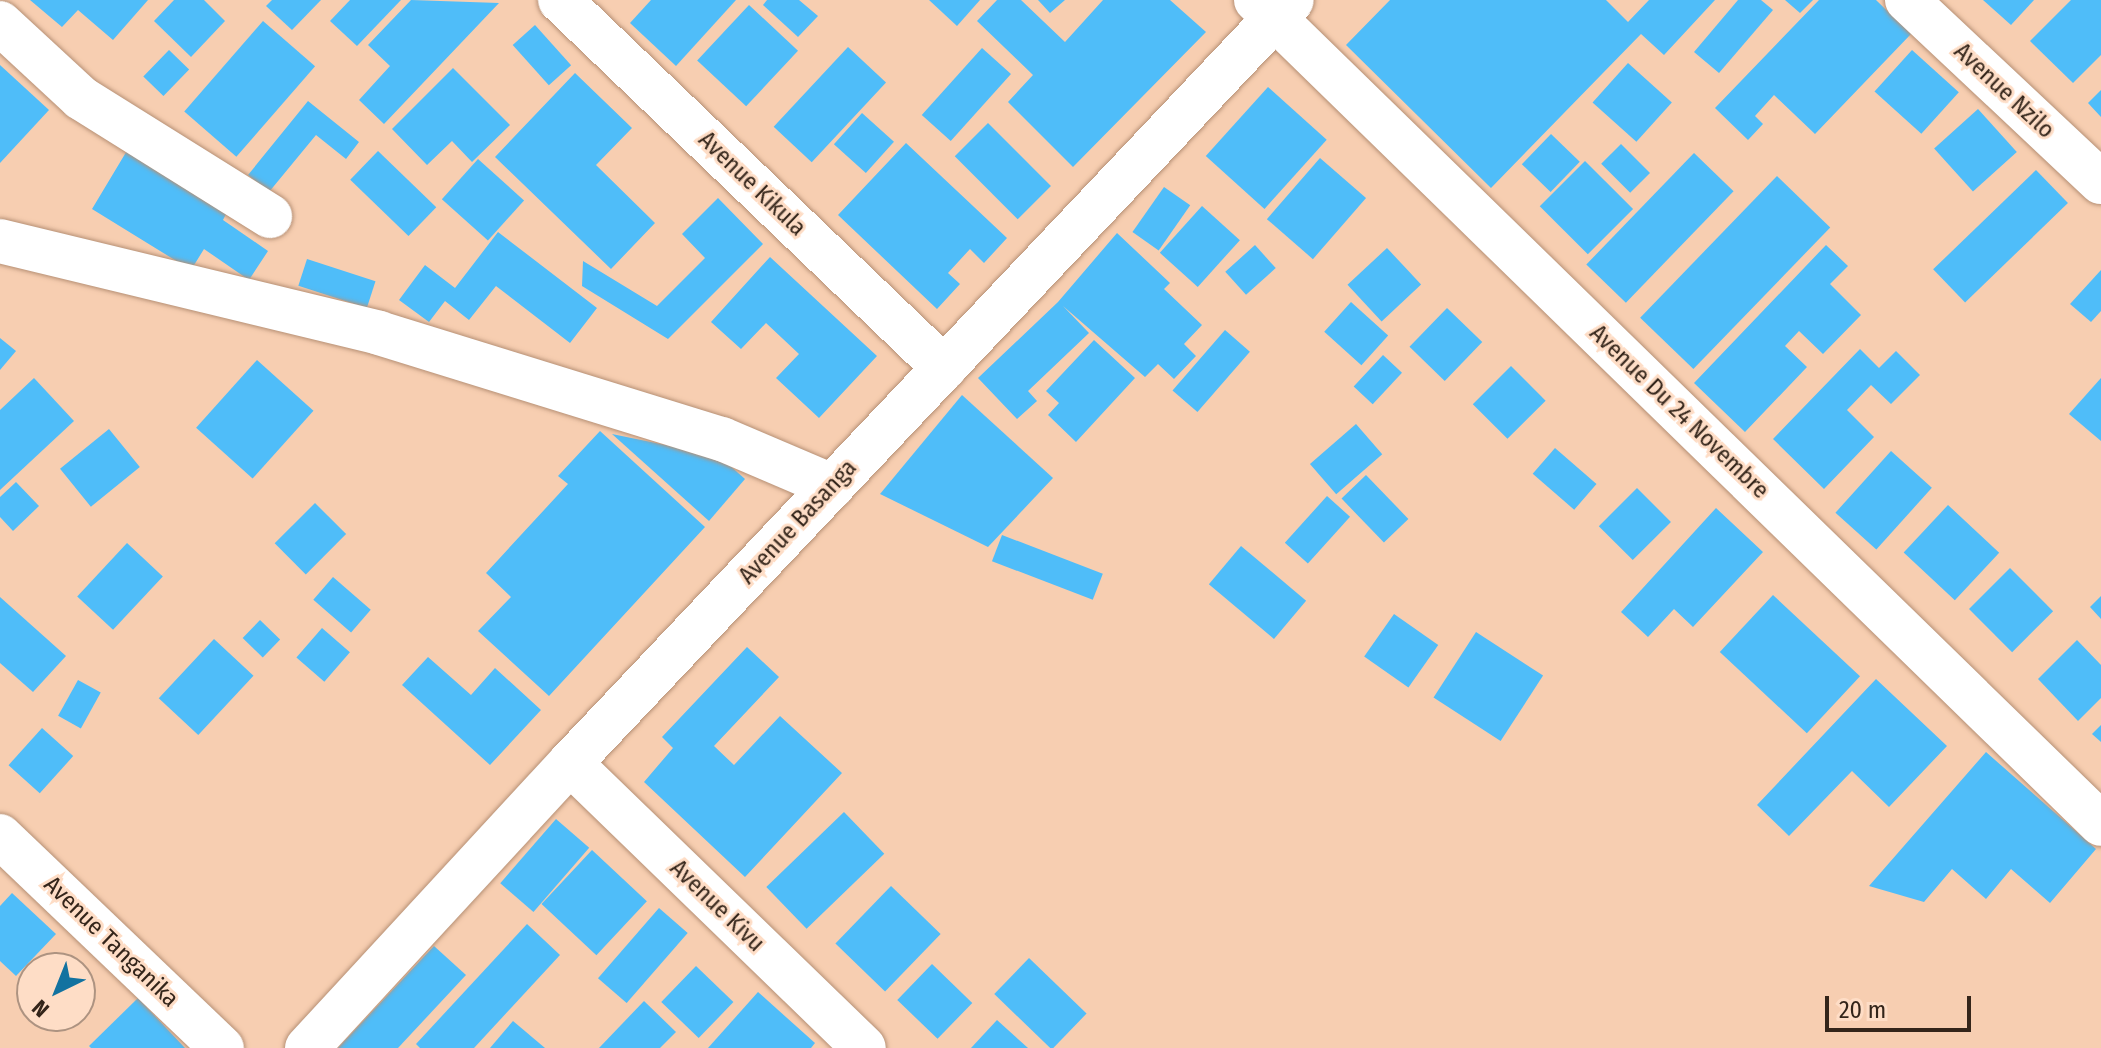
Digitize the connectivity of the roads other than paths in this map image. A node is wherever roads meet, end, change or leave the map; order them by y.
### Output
1 (560, 0) edge
2 (1907, 0) edge
3 (1274, 6) edge
4 (0, 23) edge
5 (2101, 182) edge
6 (270, 216) dead end
7 (0, 241) edge
8 (944, 368) junction
9 (832, 486) junction
10 (570, 763) junction
11 (2101, 824) edge
12 (0, 836) edge
13 (222, 1048) edge
14 (307, 1048) edge
15 (864, 1048) edge

1 - 8 street, Avenue Kikula
2 - 5 street, Avenue Nzilo
3 - 8 street, Avenue Basanga
3 - 11 street, Avenue Du 24 Novembre
4 - 6 street
7 - 9 street
8 - 9 street, Avenue Basanga
9 - 10 street, Avenue Basanga
10 - 14 street, Avenue Basanga
10 - 15 street, Avenue Kivu
12 - 13 street, Avenue Tanganika

